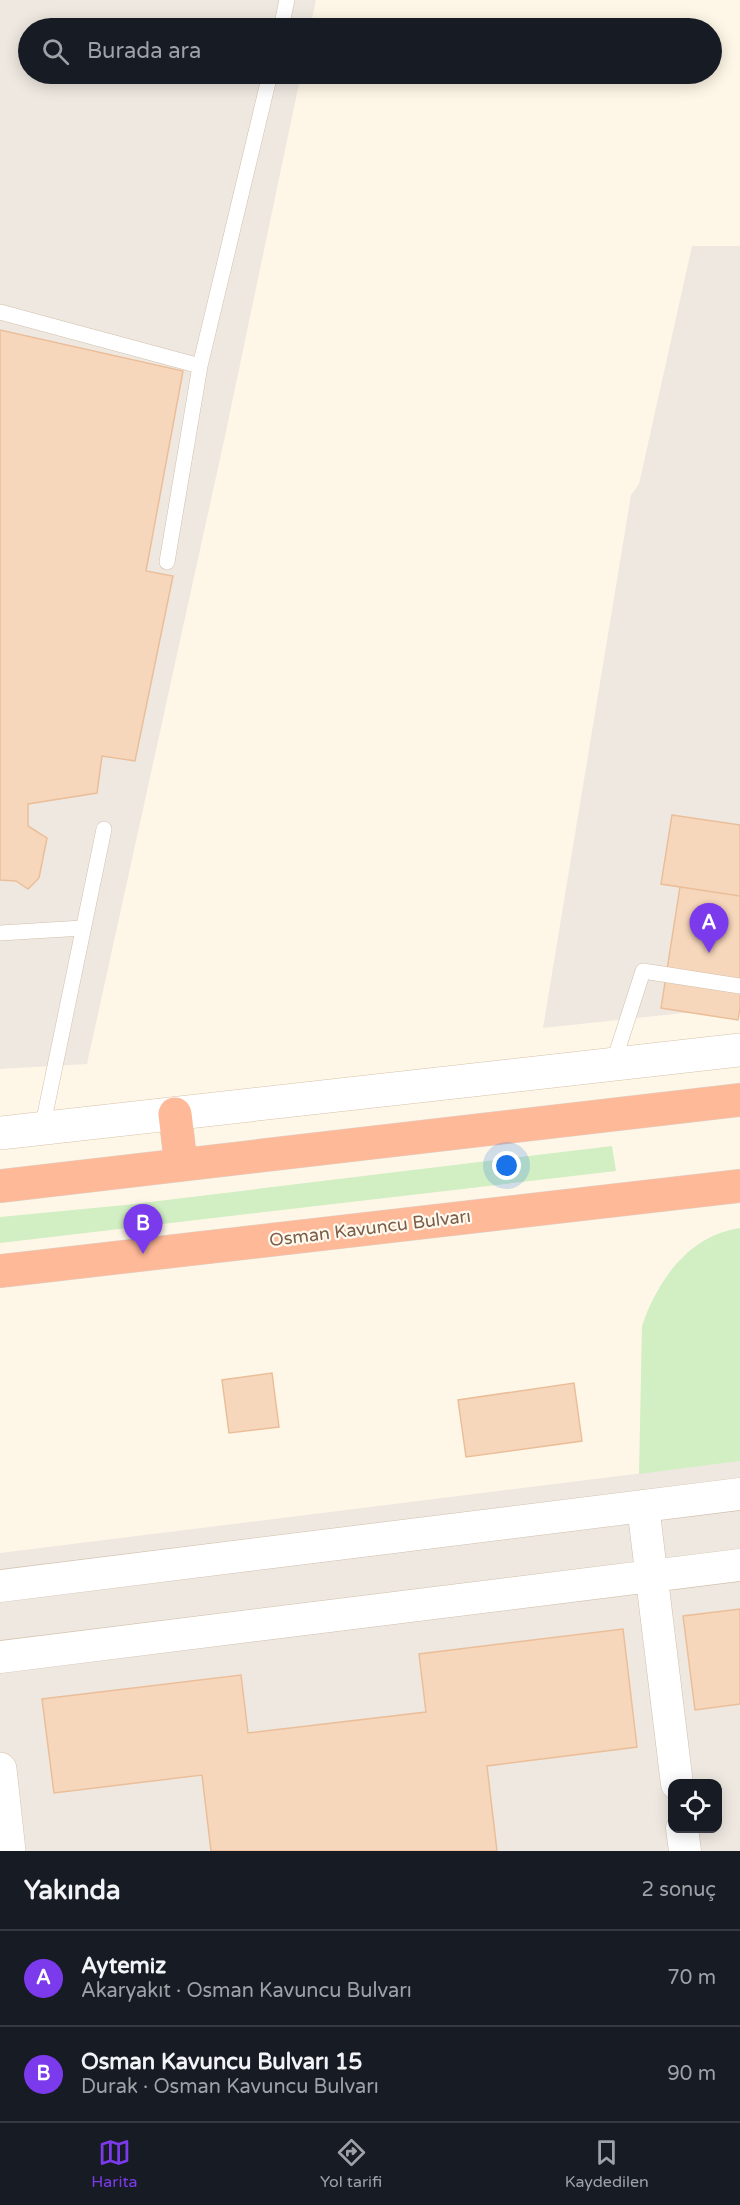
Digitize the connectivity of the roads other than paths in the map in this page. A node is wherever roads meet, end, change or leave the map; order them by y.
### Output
1 (287, 0) edge
2 (283, 18) edge
3 (268, 84) edge
4 (0, 312) edge
5 (200, 366) junction
6 (167, 562) dead end
7 (104, 830) dead end
8 (83, 928) junction
9 (0, 933) edge
10 (740, 986) edge
11 (740, 1050) edge
12 (613, 1064) junction
13 (740, 1100) edge
14 (175, 1114) junction
15 (42, 1129) junction
16 (0, 1133) edge
17 (181, 1165) junction
18 (0, 1186) edge
19 (740, 1186) edge
20 (0, 1271) edge
21 (740, 1494) edge
22 (643, 1506) junction
23 (740, 1565) edge
24 (651, 1576) junction
25 (0, 1586) edge
26 (0, 1657) edge
27 (0, 1769) edge
28 (676, 1779) edge
29 (683, 1833) edge
30 (9, 1851) edge
31 (685, 1851) edge

1 - 2 lane
3 - 5 lane
4 - 5 lane
5 - 6 lane
7 - 8 lane
8 - 9 lane
8 - 15 lane
10 - 12 lane
11 - 12 street
12 - 14 street
13 - 17 highway
14 - 15 street
14 - 17 highway
15 - 16 street
17 - 18 highway
19 - 20 highway, Osman Kavuncu Bulvarı
21 - 22 street
22 - 24 street
22 - 25 street
23 - 24 street
24 - 26 street
24 - 28 street
27 - 30 street
29 - 31 street

